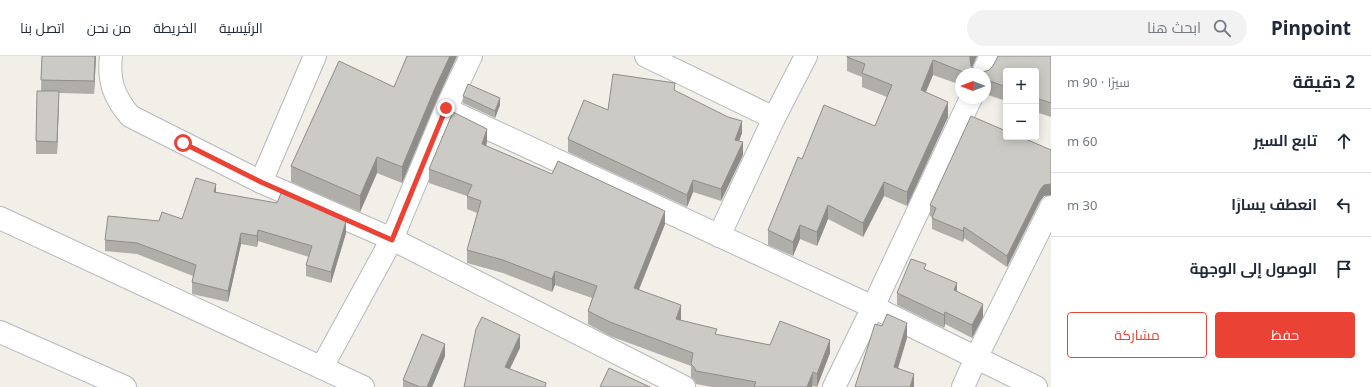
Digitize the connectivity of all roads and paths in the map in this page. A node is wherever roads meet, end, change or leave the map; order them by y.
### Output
1 (111, 56) edge
2 (315, 56) edge
3 (471, 56) edge
4 (646, 56) edge
5 (806, 56) edge
6 (991, 56) edge
7 (985, 68) edge
8 (968, 104) edge
9 (446, 108) junction
10 (774, 118) junction
11 (261, 182) junction
12 (1051, 207) edge
13 (0, 218) edge
14 (719, 236) junction
15 (392, 240) junction
16 (1043, 244) edge
17 (873, 307) junction
18 (0, 332) edge
19 (976, 358) junction
20 (322, 367) junction
21 (125, 387) edge
22 (363, 387) edge
23 (684, 387) edge
24 (834, 387) edge
25 (963, 387) edge
26 (1036, 387) edge

1 - 11 street
2 - 11 street
3 - 9 street
4 - 10 street
5 - 10 street
6 - 7 street
8 - 17 street
9 - 14 street
9 - 15 street
10 - 14 street
11 - 15 street
12 - 16 street
13 - 20 street
14 - 17 street
15 - 20 street
15 - 23 street
16 - 19 street
17 - 19 street
17 - 24 street
18 - 21 street
19 - 25 street
19 - 26 street
20 - 22 street

